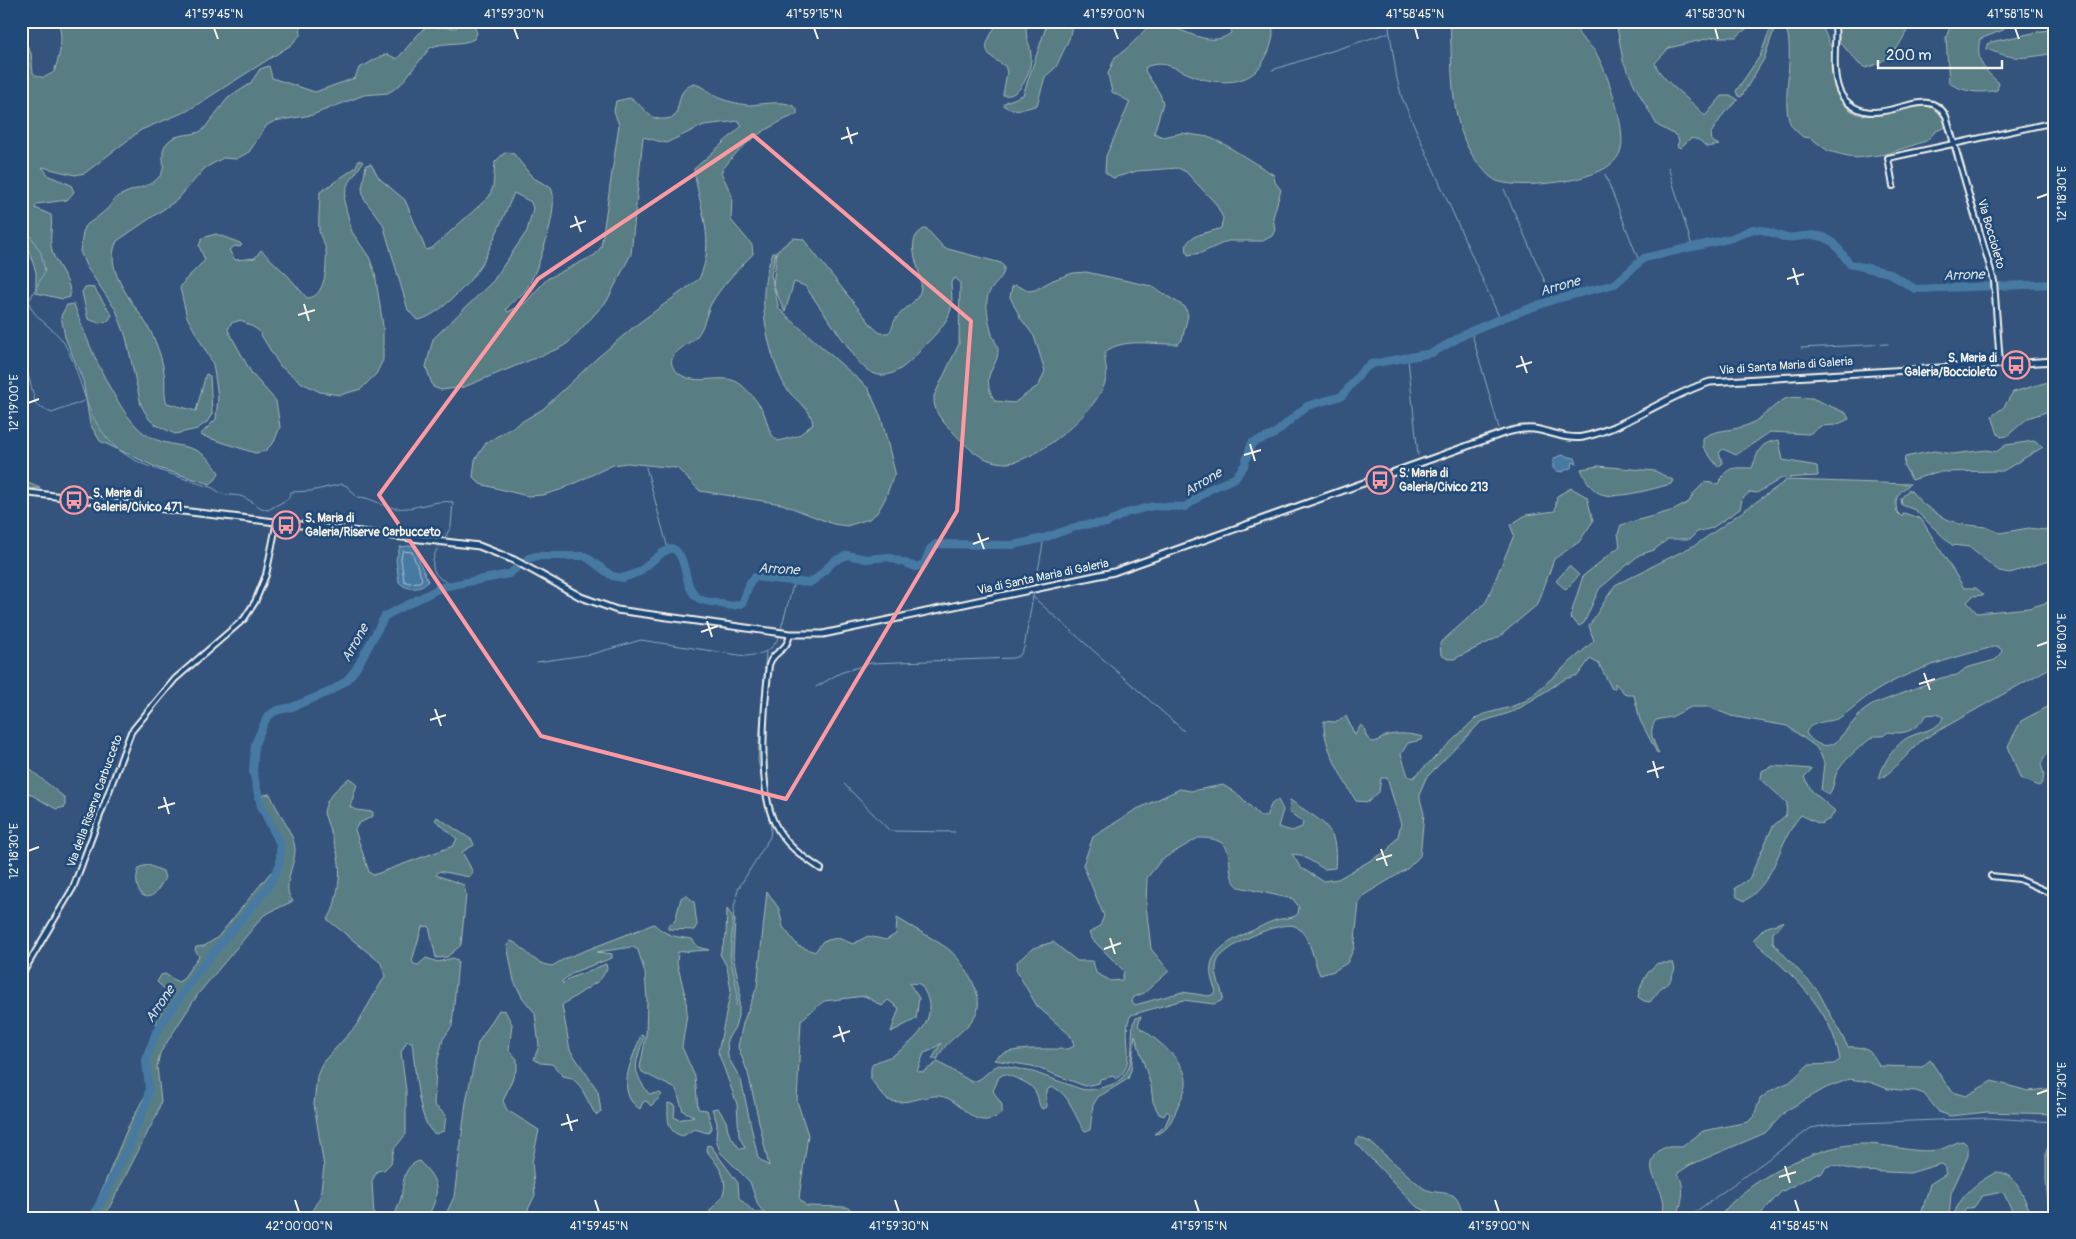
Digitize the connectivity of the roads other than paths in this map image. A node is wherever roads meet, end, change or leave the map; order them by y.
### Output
1 (1835, 21) edge
2 (2055, 122) edge
3 (1954, 142) junction
4 (1893, 186) dead end
5 (2055, 361) edge
6 (2000, 364) junction
7 (21, 492) edge
8 (277, 521) junction
9 (790, 634) junction
10 (821, 869) dead end
11 (1991, 876) dead end
12 (2055, 895) edge
13 (21, 976) edge

1 - 3 street, Via Boccioleto
2 - 3 street
3 - 4 street
3 - 6 street, Via Boccioleto
5 - 6 street, Via di Santa Maria di Galeria
6 - 9 street, Via di Santa Maria di Galeria
7 - 8 street, Via di Santa Maria di Galeria
8 - 9 street, Via di Santa Maria di Galeria
8 - 13 street, Via della Riserva Carbucceto
9 - 10 street
11 - 12 street

